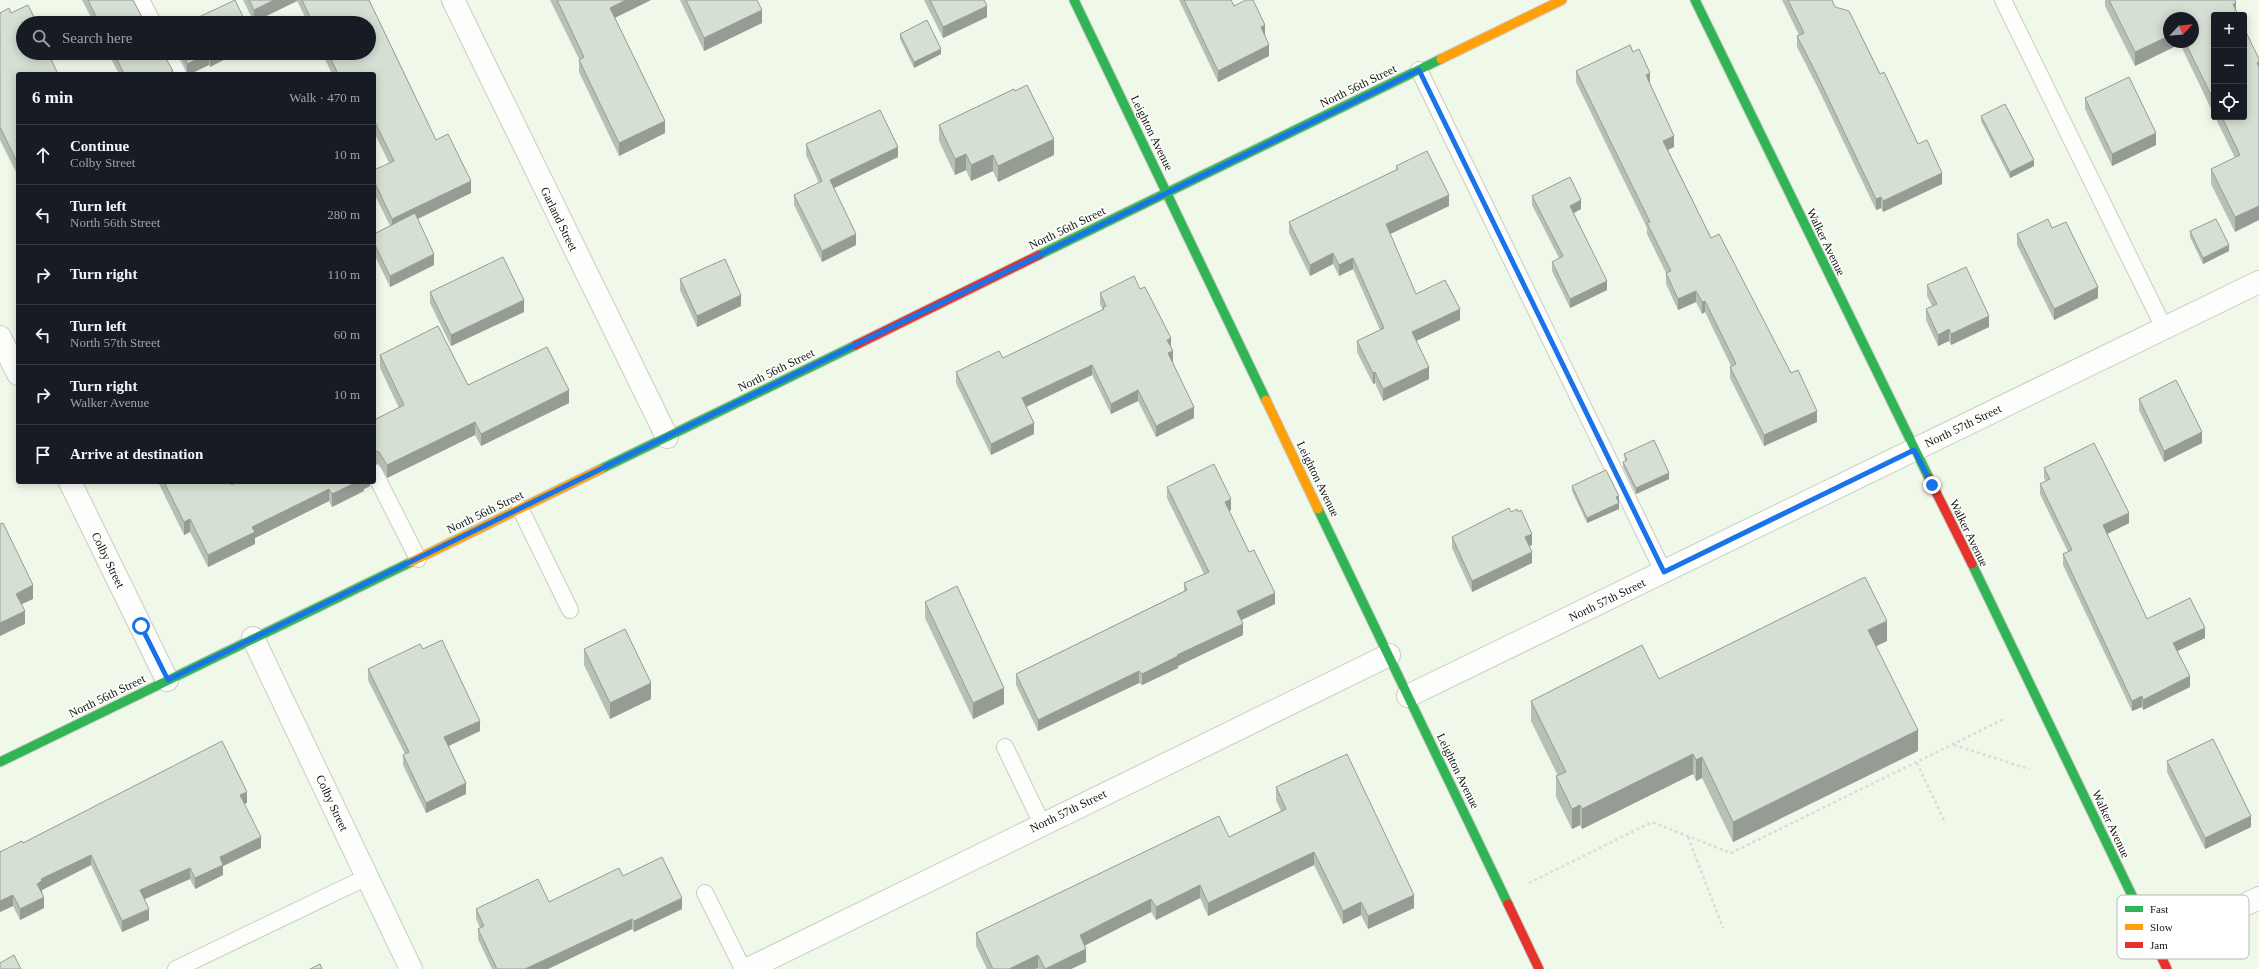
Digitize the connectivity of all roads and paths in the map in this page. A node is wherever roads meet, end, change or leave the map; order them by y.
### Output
1 (141, 0) edge
2 (453, 0) edge
3 (1074, 0) edge
4 (1562, 0) edge
5 (1695, 0) edge
6 (2002, 0) edge
7 (149, 16) edge
8 (171, 60) edge
9 (1419, 70) junction
10 (177, 72) edge
11 (1168, 192) junction
12 (2259, 282) edge
13 (2164, 328) junction
14 (0, 337) edge
15 (16, 370) edge
16 (667, 437) junction
17 (1914, 450) junction
18 (376, 476) edge
19 (71, 484) edge
20 (520, 508) junction
21 (418, 559) junction
22 (1664, 572) junction
23 (570, 610) dead end
24 (253, 638) junction
25 (1388, 655) junction
26 (168, 680) junction
27 (1408, 696) junction
28 (2004, 718) dead end
29 (1953, 745) junction
30 (1004, 747) dead end
31 (0, 762) edge
32 (1916, 763) junction
33 (2028, 769) dead end
34 (1944, 820) dead end
35 (1042, 824) junction
36 (1688, 836) junction
37 (367, 877) junction
38 (1523, 886) dead end
39 (705, 893) dead end
40 (2132, 895) edge
41 (2259, 898) edge
42 (2249, 903) edge
43 (1723, 928) dead end
44 (2162, 959) edge
45 (176, 969) edge
46 (411, 969) edge
47 (743, 969) edge
48 (748, 969) edge
49 (1539, 969) edge
50 (2167, 969) edge

1 - 7 lane
2 - 16 street, Garland Street
3 - 11 street, Leighton Avenue
4 - 9 street, North 56th Street
5 - 17 street, Walker Avenue
6 - 13 lane
8 - 10 lane
9 - 11 street, North 56th Street
9 - 22 lane
11 - 16 street, North 56th Street
11 - 25 street, Leighton Avenue
12 - 13 street, North 57th Street
13 - 17 street, North 57th Street
14 - 15 street
16 - 20 street, North 56th Street
17 - 22 street, North 57th Street
17 - 40 street, Walker Avenue
18 - 21 lane
19 - 26 street, Colby Street
20 - 21 street, North 56th Street
20 - 23 lane
21 - 24 street, North 56th Street
22 - 27 street, North 57th Street
24 - 26 street, North 56th Street
24 - 37 street, Colby Street
25 - 27 street, Leighton Avenue
25 - 35 street, North 57th Street
26 - 31 street, North 56th Street
27 - 49 street, Leighton Avenue
28 - 29 path
29 - 32 path
29 - 33 path
30 - 35 lane
32 - 34 path
32 - 36 path
35 - 48 street, North 57th Street
36 - 38 path
36 - 43 path
37 - 45 lane
37 - 46 street, Colby Street
39 - 47 lane
41 - 42 street
44 - 50 street, Walker Avenue

